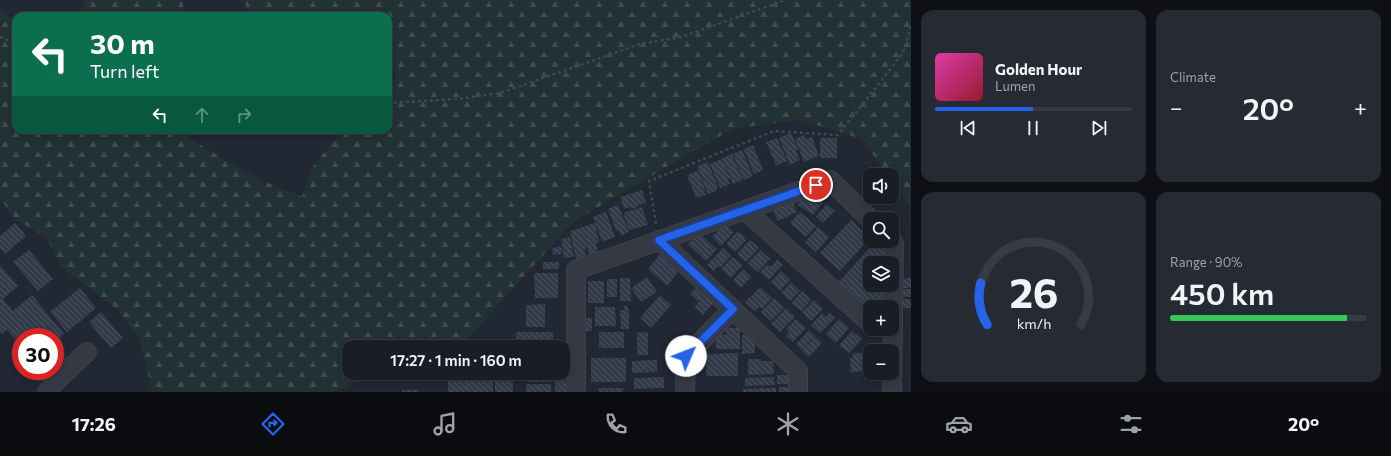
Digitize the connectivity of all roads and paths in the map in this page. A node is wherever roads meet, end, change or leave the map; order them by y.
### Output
1 (786, 0) edge
2 (911, 26) edge
3 (0, 37) edge
4 (12, 42) edge
5 (392, 103) edge
6 (745, 210) junction
7 (863, 212) edge
8 (659, 240) junction
9 (894, 248) edge
10 (733, 309) junction
11 (863, 318) edge
12 (884, 336) edge
13 (893, 344) joint
14 (87, 352) dead end
15 (892, 380) edge
16 (47, 392) edge
17 (576, 392) edge
18 (686, 392) edge
19 (798, 392) edge
20 (892, 392) edge

1 - 5 path
2 - 8 path
3 - 4 path
6 - 7 street
6 - 8 street
6 - 11 street
8 - 10 street
8 - 17 street
9 - 13 street
10 - 18 street
10 - 19 street
12 - 13 street
14 - 16 street
15 - 20 street

